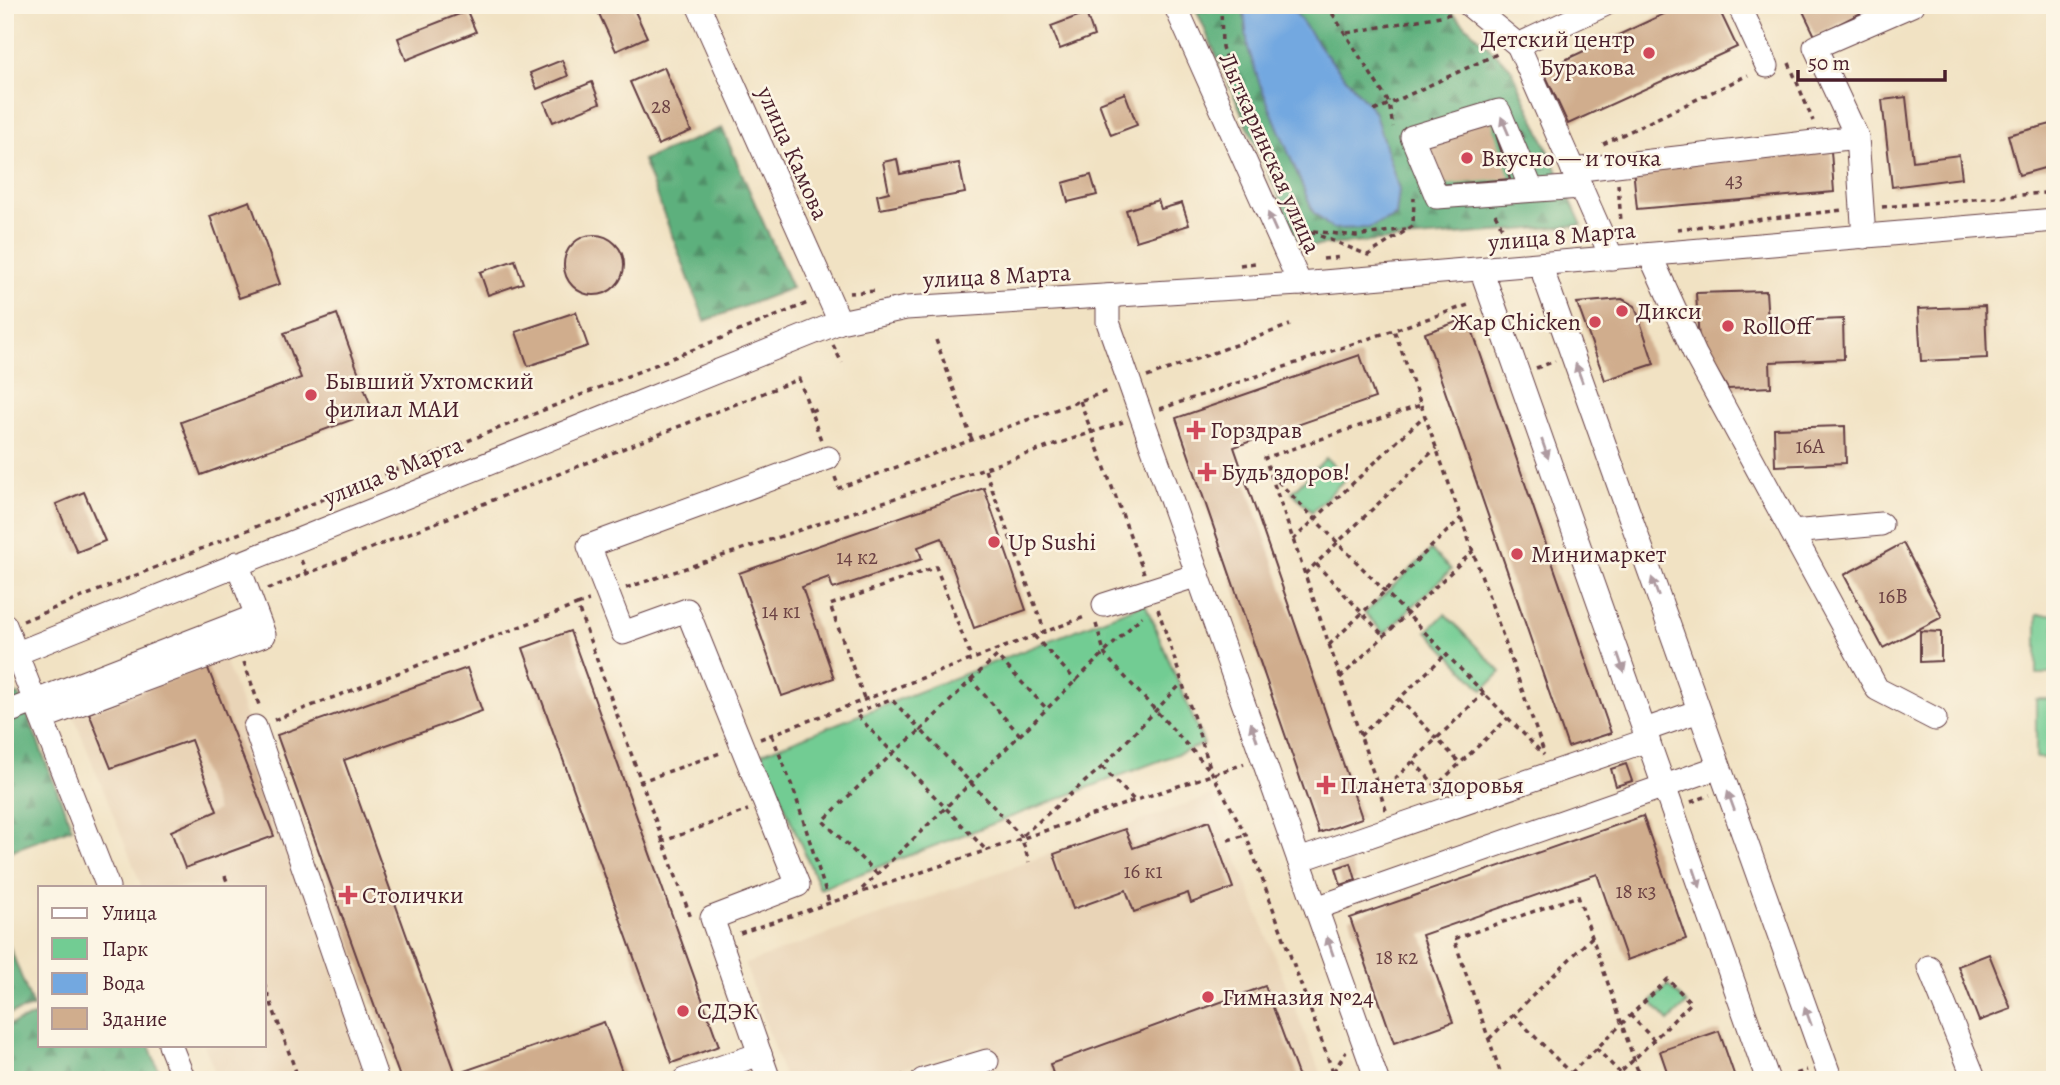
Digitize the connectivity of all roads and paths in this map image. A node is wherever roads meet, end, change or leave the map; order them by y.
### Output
1 (698, 5) edge
2 (1175, 5) edge
3 (1221, 5) edge
4 (1327, 5) edge
5 (1604, 5) edge
6 (1739, 5) edge
7 (1912, 5) edge
8 (1471, 7) edge
9 (1347, 33) junction
10 (1518, 45) junction
11 (1777, 62) junction
12 (1234, 83) dead end
13 (1389, 103) junction
14 (1374, 111) dead end
15 (1857, 136) junction
16 (1395, 138) dead end
17 (1821, 141) junction
18 (1595, 148) dead end
19 (1617, 165) junction
20 (1577, 179) junction
21 (1410, 187) dead end
22 (1531, 188) junction
23 (2055, 192) edge
24 (1485, 194) junction
25 (1283, 200) dead end
26 (1862, 208) junction
27 (2055, 220) edge
28 (1413, 226) junction
29 (1675, 229) dead end
30 (1308, 231) junction
31 (1864, 237) junction
32 (1523, 242) dead end
33 (1510, 243) junction
34 (1497, 244) dead end
35 (1608, 248) junction
36 (1381, 254) dead end
37 (1368, 255) junction
38 (1650, 255) junction
39 (1357, 256) dead end
40 (1345, 257) dead end
41 (1322, 259) dead end
42 (1540, 264) junction
43 (1481, 269) junction
44 (1300, 284) junction
45 (828, 295) junction
46 (1108, 296) junction
47 (1478, 301) dead end
48 (841, 322) junction
49 (1290, 325) dead end
50 (1394, 330) junction
51 (936, 340) dead end
52 (1572, 355) junction
53 (1527, 371) dead end
54 (1130, 383) junction
55 (1080, 401) junction
56 (1421, 405) junction
57 (820, 407) dead end
58 (811, 411) junction
59 (1142, 415) junction
60 (1425, 415) junction
61 (1092, 433) junction
62 (972, 440) junction
63 (1437, 448) junction
64 (828, 458) junction
65 (985, 470) junction
66 (1270, 473) junction
67 (1461, 518) junction
68 (1315, 519) junction
69 (1881, 524) dead end
70 (1792, 532) junction
71 (1293, 540) junction
72 (1338, 543) junction
73 (1473, 551) junction
74 (237, 563) junction
75 (1315, 564) junction
76 (1305, 574) junction
77 (1198, 575) junction
78 (1385, 591) junction
79 (608, 594) junction
80 (1153, 596) junction
81 (577, 605) junction
82 (1104, 605) dead end
83 (252, 607) junction
84 (1362, 613) junction
85 (1407, 614) junction
86 (6, 627) edge
87 (1045, 632) junction
88 (1034, 636) junction
89 (1384, 636) junction
90 (238, 645) junction
91 (1329, 645) junction
92 (1446, 654) junction
93 (1105, 655) junction
94 (11, 656) edge
95 (971, 658) junction
96 (1340, 678) junction
97 (971, 680) junction
98 (1076, 681) junction
99 (1182, 682) junction
100 (1485, 694) junction
101 (864, 698) junction
102 (1399, 699) junction
103 (1046, 709) junction
104 (39, 710) junction
105 (1156, 711) junction
106 (1699, 711) junction
107 (5, 713) edge
108 (1508, 718) junction
109 (1935, 719) dead end
110 (260, 725) junction
111 (922, 730) junction
112 (1020, 734) junction
113 (772, 735) junction
114 (1646, 735) junction
115 (1360, 736) junction
116 (1437, 738) junction
117 (743, 745) junction
118 (893, 752) junction
119 (1413, 761) junction
120 (1460, 763) junction
121 (1245, 764) dead end
122 (1102, 766) junction
123 (1719, 767) junction
124 (1212, 773) junction
125 (639, 782) junction
126 (970, 783) junction
127 (1665, 786) junction
128 (1380, 793) junction
129 (795, 794) junction
130 (1134, 800) junction
131 (765, 804) junction
132 (945, 808) junction
133 (1386, 810) dead end
134 (1246, 835) junction
135 (1021, 836) junction
136 (1228, 840) dead end
137 (661, 842) junction
138 (985, 849) junction
139 (1299, 860) junction
140 (1030, 862) dead end
141 (877, 874) junction
142 (225, 876) dead end
143 (108, 886) edge
144 (229, 886) edge
145 (860, 891) junction
146 (829, 902) junction
147 (1316, 908) junction
148 (693, 923) dead end
149 (1592, 937) junction
150 (719, 940) junction
151 (1929, 967) dead end
152 (266, 989) edge
153 (1513, 1014) junction
154 (1630, 1016) junction
155 (1622, 1023) junction
156 (1489, 1039) junction
157 (1654, 1040) junction
158 (170, 1046) edge
159 (1596, 1048) junction
160 (760, 1054) junction
161 (1634, 1059) junction
162 (978, 1069) edge
163 (1828, 1072) edge
164 (1570, 1073) junction
165 (1620, 1073) junction
166 (184, 1080) edge
167 (299, 1080) edge
168 (377, 1080) edge
169 (684, 1080) edge
170 (769, 1080) edge
171 (923, 1080) edge
172 (1336, 1080) edge
173 (1377, 1080) edge
174 (1503, 1080) edge
175 (1564, 1080) edge
176 (1577, 1080) edge
177 (1613, 1080) edge
178 (1641, 1080) edge
179 (1768, 1080) edge
180 (1779, 1080) edge
181 (1975, 1080) edge

1 - 45 street, улица Камова
44 -> 2 street, Лыткаринская улица
3 - 12 path
4 - 9 path
5 - 10 street
6 - 11 street
7 - 15 street
8 - 9 path
8 - 10 street
9 - 13 path
10 - 13 path
10 - 20 street
11 - 17 path
11 - 18 path
13 - 14 path
13 - 16 path
15 - 17 street
15 - 26 street
17 - 19 street
19 - 20 street
19 - 35 path
20 - 22 street
20 - 35 street
21 - 28 path
22 - 24 street
22 -> 24 street
23 - 26 path
24 - 33 path
25 - 30 path
26 - 29 path
26 - 31 street
27 - 31 street, улица 8 Марта
28 - 30 path
28 - 37 path
30 - 37 path
31 - 38 street, улица 8 Марта
32 - 33 path
33 - 34 path
35 - 38 street, улица 8 Марта
35 - 42 street, улица 8 Марта
36 - 37 path
37 - 39 path
38 - 70 street
40 - 41 path
42 - 43 street, улица 8 Марта
42 - 52 street
43 - 44 street, улица 8 Марта
43 -> 114 street
44 - 46 street, улица 8 Марта
45 - 48 street, улица Камова
45 - 86 path
46 - 48 street, улица 8 Марта
46 - 54 street
47 - 50 path
48 - 74 street, улица 8 Марта
49 - 54 path
50 - 56 path
50 - 59 path
51 - 62 path
52 - 53 path
106 -> 52 street
54 - 55 path
54 - 59 street
55 - 61 path
55 - 62 path
56 - 60 path
56 - 66 path
57 - 58 path
58 - 64 path
58 - 83 path
59 - 61 path
59 - 77 street
60 - 63 path
60 - 68 path
61 - 65 path
61 - 80 path
62 - 64 path
63 - 67 path
63 - 72 path
64 - 79 street
65 - 79 path
65 - 87 path
66 - 68 path
66 - 71 path
67 - 73 path
67 - 78 path
68 - 71 path
68 - 72 path
69 - 70 street
70 - 109 street
71 - 76 path
72 - 75 path
72 - 78 path
73 - 85 path
73 - 108 path
74 - 83 street
74 - 94 street, улица 8 Марта
75 - 76 path
75 - 84 path
76 - 91 path
77 - 80 street
139 -> 77 street
78 - 84 path
78 - 85 path
79 - 81 path
79 - 117 street
80 - 82 street
80 - 93 path
80 - 99 path
81 - 110 path
81 - 125 path
83 - 90 street
83 - 104 street
84 - 89 path
84 - 91 path
85 - 89 path
85 - 92 path
86 - 94 street
87 - 88 path
87 - 93 path
88 - 95 path
88 - 98 path
89 - 96 path
90 - 104 street
90 - 110 path
91 - 96 path
92 - 100 path
92 - 102 path
93 - 98 path
93 - 105 path
94 - 104 street
95 - 101 path
95 - 101 path
96 - 115 path
97 - 103 path
97 - 111 path
97 - 112 path
98 - 103 path
99 - 105 path
99 - 124 path
100 - 108 path
100 - 116 path
101 - 113 path
102 - 115 path
102 - 116 path
103 - 112 path
104 - 107 street
104 - 143 street
105 - 122 path
105 - 124 path
106 - 114 street
106 - 123 street
108 - 120 path
110 - 168 street
111 - 118 path
111 - 118 path
111 - 126 path
112 - 126 path
113 - 117 path
113 - 129 path
114 - 127 street
114 - 139 street
115 - 128 path
116 - 119 path
116 - 120 path
117 - 125 path
117 - 131 street
118 - 132 path
118 - 141 path
119 - 120 path
119 - 128 path
121 - 124 path
122 - 130 path
122 - 135 path
123 - 127 street
163 -> 123 street
124 - 130 path
124 - 134 path
125 - 137 path
126 - 132 path
126 - 135 path
127 - 147 street
127 -> 179 street
128 - 133 path
129 - 131 path
129 - 146 path
130 - 135 path
131 - 137 path
131 - 150 street
132 - 138 path
132 - 141 path
134 - 136 path
134 - 172 path
135 - 138 path
135 - 140 path
137 - 148 path
138 - 145 path
139 - 147 street
141 - 145 path
142 - 144 path
145 - 146 path
146 - 150 path
173 -> 147 street
149 - 153 path
149 - 155 path
149 - 156 path
150 - 160 street
151 - 181 street
152 - 167 path
153 - 156 path
153 - 164 path
154 - 155 path
154 - 157 path
154 - 157 path
155 - 159 path
155 - 161 path
156 - 174 path
157 - 161 path
158 - 166 street
159 - 164 path
159 - 165 path
160 - 169 street
160 - 170 street
161 - 165 path
161 - 178 path
162 - 171 street
163 - 180 path
164 - 175 path
164 - 176 path
165 - 177 path

